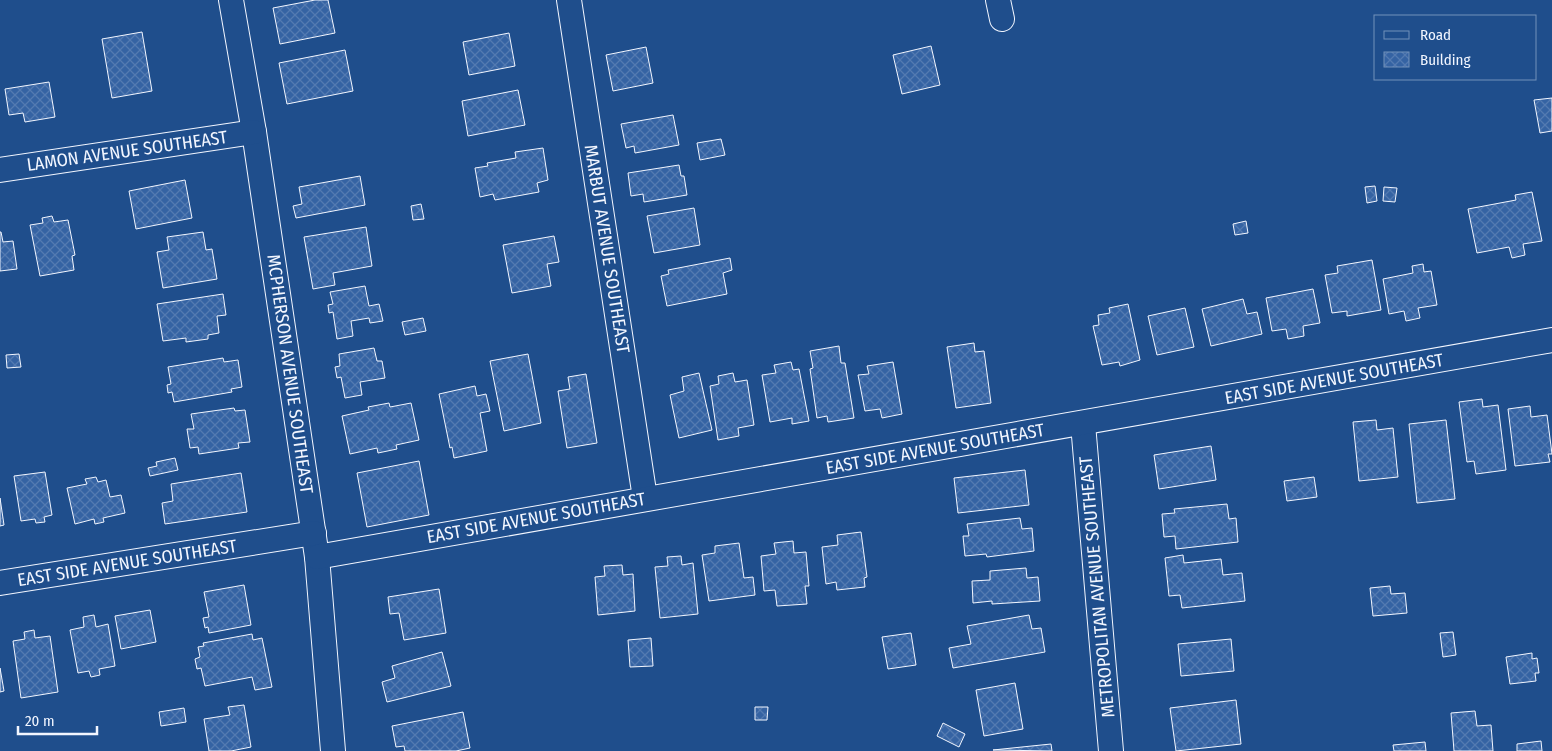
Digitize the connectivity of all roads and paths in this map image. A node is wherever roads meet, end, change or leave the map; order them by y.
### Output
1 (231, 0) edge
2 (569, 0) edge
3 (254, 132) junction
4 (0, 170) edge
5 (1552, 340) edge
6 (1083, 424) junction
7 (645, 498) junction
8 (314, 533) junction
9 (317, 556) junction
10 (0, 583) edge
11 (333, 751) edge
12 (1110, 751) edge

1 - 3 street, MCPHERSON AVENUE SOUTHEAST
2 - 7 street, MARBUT AVENUE SOUTHEAST
3 - 4 street, LAMON AVENUE SOUTHEAST
3 - 8 street, MCPHERSON AVENUE SOUTHEAST
5 - 6 street, EAST SIDE AVENUE SOUTHEAST
6 - 7 street, EAST SIDE AVENUE SOUTHEAST
6 - 12 street, METROPOLITAN AVENUE SOUTHEAST
7 - 9 street, EAST SIDE AVENUE SOUTHEAST
8 - 9 street, MCPHERSON AVENUE SOUTHEAST
8 - 10 street, EAST SIDE AVENUE SOUTHEAST
9 - 11 street, MCPHERSON AVENUE SOUTHEAST

